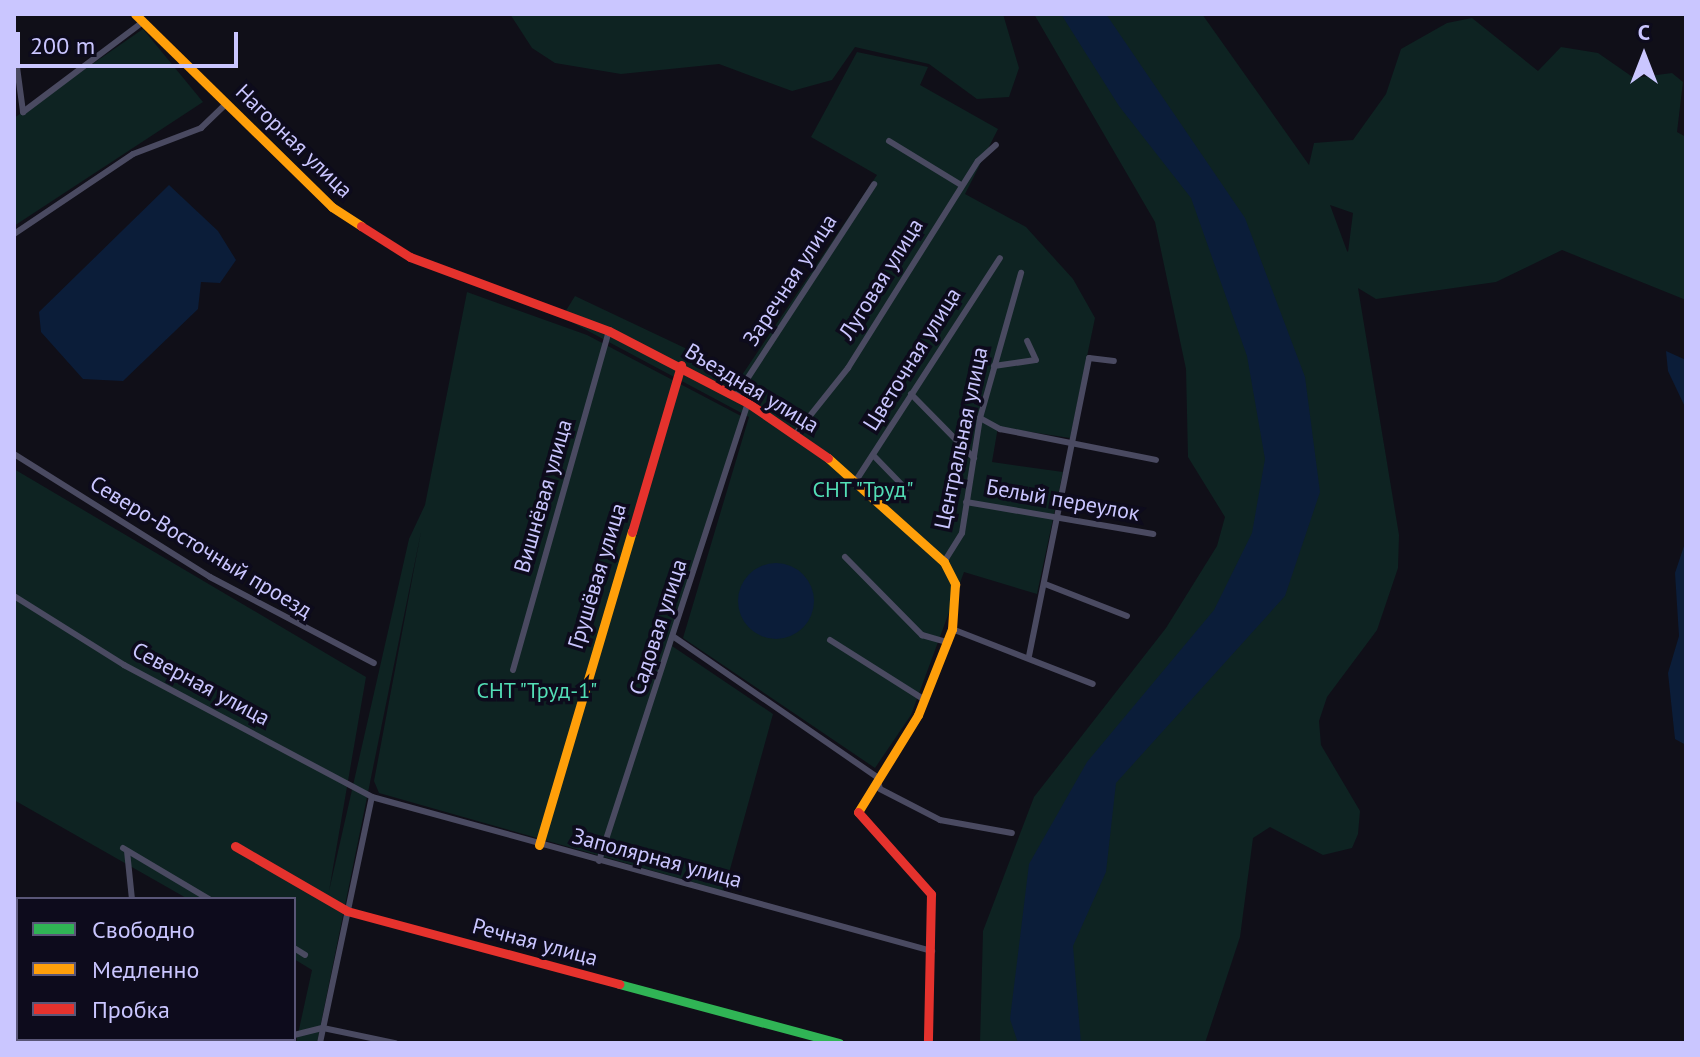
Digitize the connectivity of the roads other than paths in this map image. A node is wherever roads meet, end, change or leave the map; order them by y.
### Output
1 (139, 18) edge
2 (14, 45) edge
3 (228, 103) junction
4 (889, 141) dead end
5 (996, 145) dead end
6 (874, 184) dead end
7 (961, 185) junction
8 (14, 234) edge
9 (1000, 258) dead end
10 (1021, 273) dead end
11 (580, 320) joint
12 (609, 331) junction
13 (1027, 341) dead end
14 (1114, 361) dead end
15 (681, 365) junction
16 (993, 366) junction
17 (911, 394) junction
18 (736, 396) junction
19 (748, 403) junction
20 (980, 418) junction
21 (797, 432) junction
22 (1073, 443) junction
23 (14, 454) edge
24 (873, 455) junction
25 (974, 458) junction
26 (1156, 460) dead end
27 (857, 479) junction
28 (906, 489) dead end
29 (966, 502) junction
30 (1059, 514) junction
31 (1153, 534) dead end
32 (845, 557) dead end
33 (944, 562) junction
34 (1045, 584) junction
35 (14, 596) edge
36 (1127, 616) dead end
37 (952, 629) junction
38 (674, 637) junction
39 (830, 640) dead end
40 (946, 642) junction
41 (1029, 656) junction
42 (374, 663) dead end
43 (513, 670) dead end
44 (1093, 684) dead end
45 (925, 700) junction
46 (877, 777) junction
47 (372, 797) junction
48 (1012, 833) dead end
49 (539, 845) junction
50 (235, 846) dead end
51 (599, 861) junction
52 (132, 897) edge
53 (206, 897) edge
54 (347, 911) junction
55 (296, 949) edge
56 (933, 951) junction
57 (305, 955) dead end
58 (323, 1028) junction
59 (296, 1035) edge
60 (320, 1043) edge
61 (395, 1043) edge
62 (839, 1043) edge
63 (928, 1043) edge

1 - 2 street
1 - 3 street, Нагорная улица
3 - 8 street
3 - 11 street, Нагорная улица
4 - 7 street
5 - 7 street, Луговая улица
6 - 18 street, Заречная улица
7 - 21 street, Луговая улица
9 - 17 street, Цветочная улица
10 - 16 street, Центральная улица
11 - 12 street, Въездная улица
12 - 15 street, Въездная улица
12 - 43 street, Вишнёвая улица
13 - 16 street
14 - 22 street
15 - 18 street, Въездная улица
15 - 49 street, Грушёвая улица
16 - 20 street, Центральная улица
17 - 24 street, Цветочная улица
17 - 25 street, Белый переулок
18 - 19 street, Въездная улица
19 - 21 street, Въездная улица
19 - 38 street, Садовая улица
20 - 22 street
20 - 25 street, Центральная улица
21 - 27 street, Въездная улица
22 - 26 street
22 - 30 street
23 - 42 street, Северо-Восточный проезд
24 - 27 street, Цветочная улица
24 - 28 street
25 - 29 street, Центральная улица
27 - 33 street, Въездная улица
29 - 30 street, Белый переулок
29 - 33 street, Центральная улица
30 - 31 street, Белый переулок
30 - 34 street
32 - 40 street
33 - 37 street
34 - 36 street
34 - 41 street
35 - 47 street, Северная улица
37 - 40 street
37 - 41 street
38 - 46 street
38 - 51 street, Садовая улица
39 - 45 street
40 - 45 street
41 - 44 street
45 - 46 street
46 - 48 street
46 - 56 street
47 - 49 street, Заполярная улица
47 - 54 street
49 - 51 street, Заполярная улица
50 - 54 street, Речная улица
51 - 56 street, Заполярная улица
52 - 53 street
54 - 58 street
54 - 62 street, Речная улица
55 - 57 street
56 - 63 street
58 - 59 street
58 - 60 street
58 - 61 street

